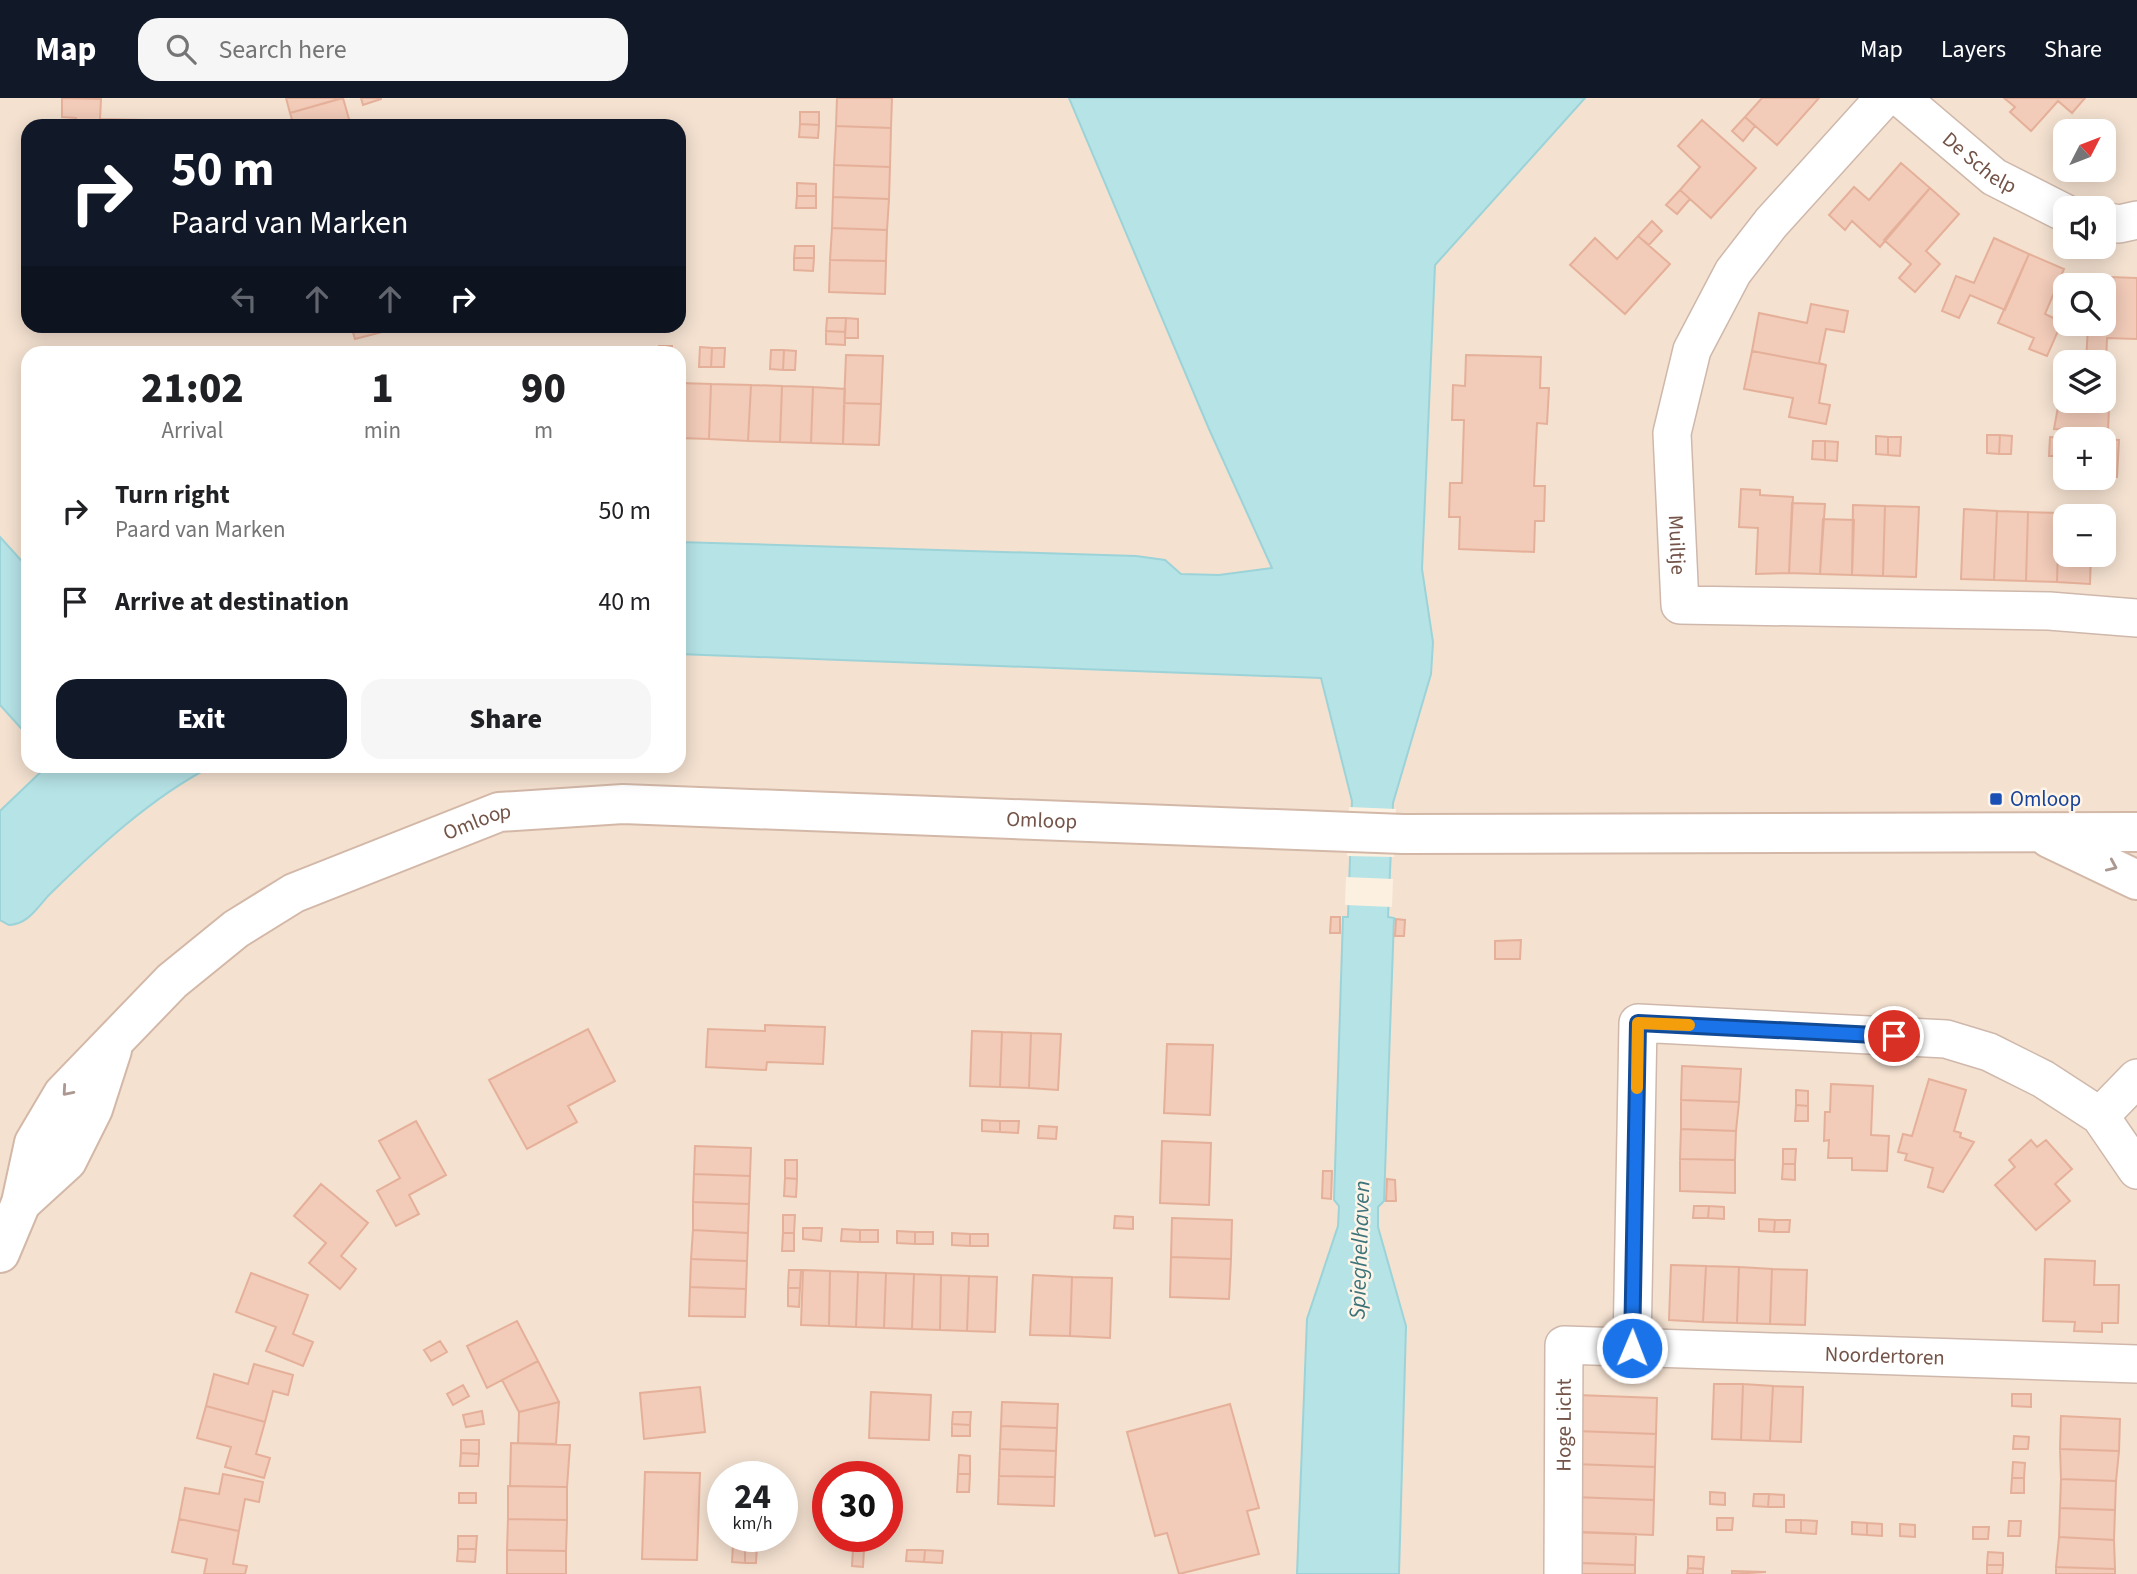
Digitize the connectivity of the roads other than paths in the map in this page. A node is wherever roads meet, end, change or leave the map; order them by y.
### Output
1 (1884, 98) edge
2 (1901, 98) edge
3 (2053, 207) edge
4 (2137, 220) edge
5 (2116, 223) edge
6 (2137, 618) edge
7 (2137, 832) edge
8 (2041, 834) junction
9 (2137, 880) edge
10 (2137, 1078) edge
11 (2100, 1116) junction
12 (2137, 1170) edge
13 (0, 1253) edge
14 (1632, 1348) junction
15 (2137, 1364) edge
16 (1563, 1574) edge

1 - 6 street, Muiltje
2 - 3 street, De Schelp
4 - 5 street
7 - 8 main road, Omloop
8 -> 9 main road, Omloop
8 - 13 main road, Omloop
10 - 11 street
11 - 12 street
11 - 14 street
14 - 15 street, Noordertoren
14 - 16 street, Hoge Licht

